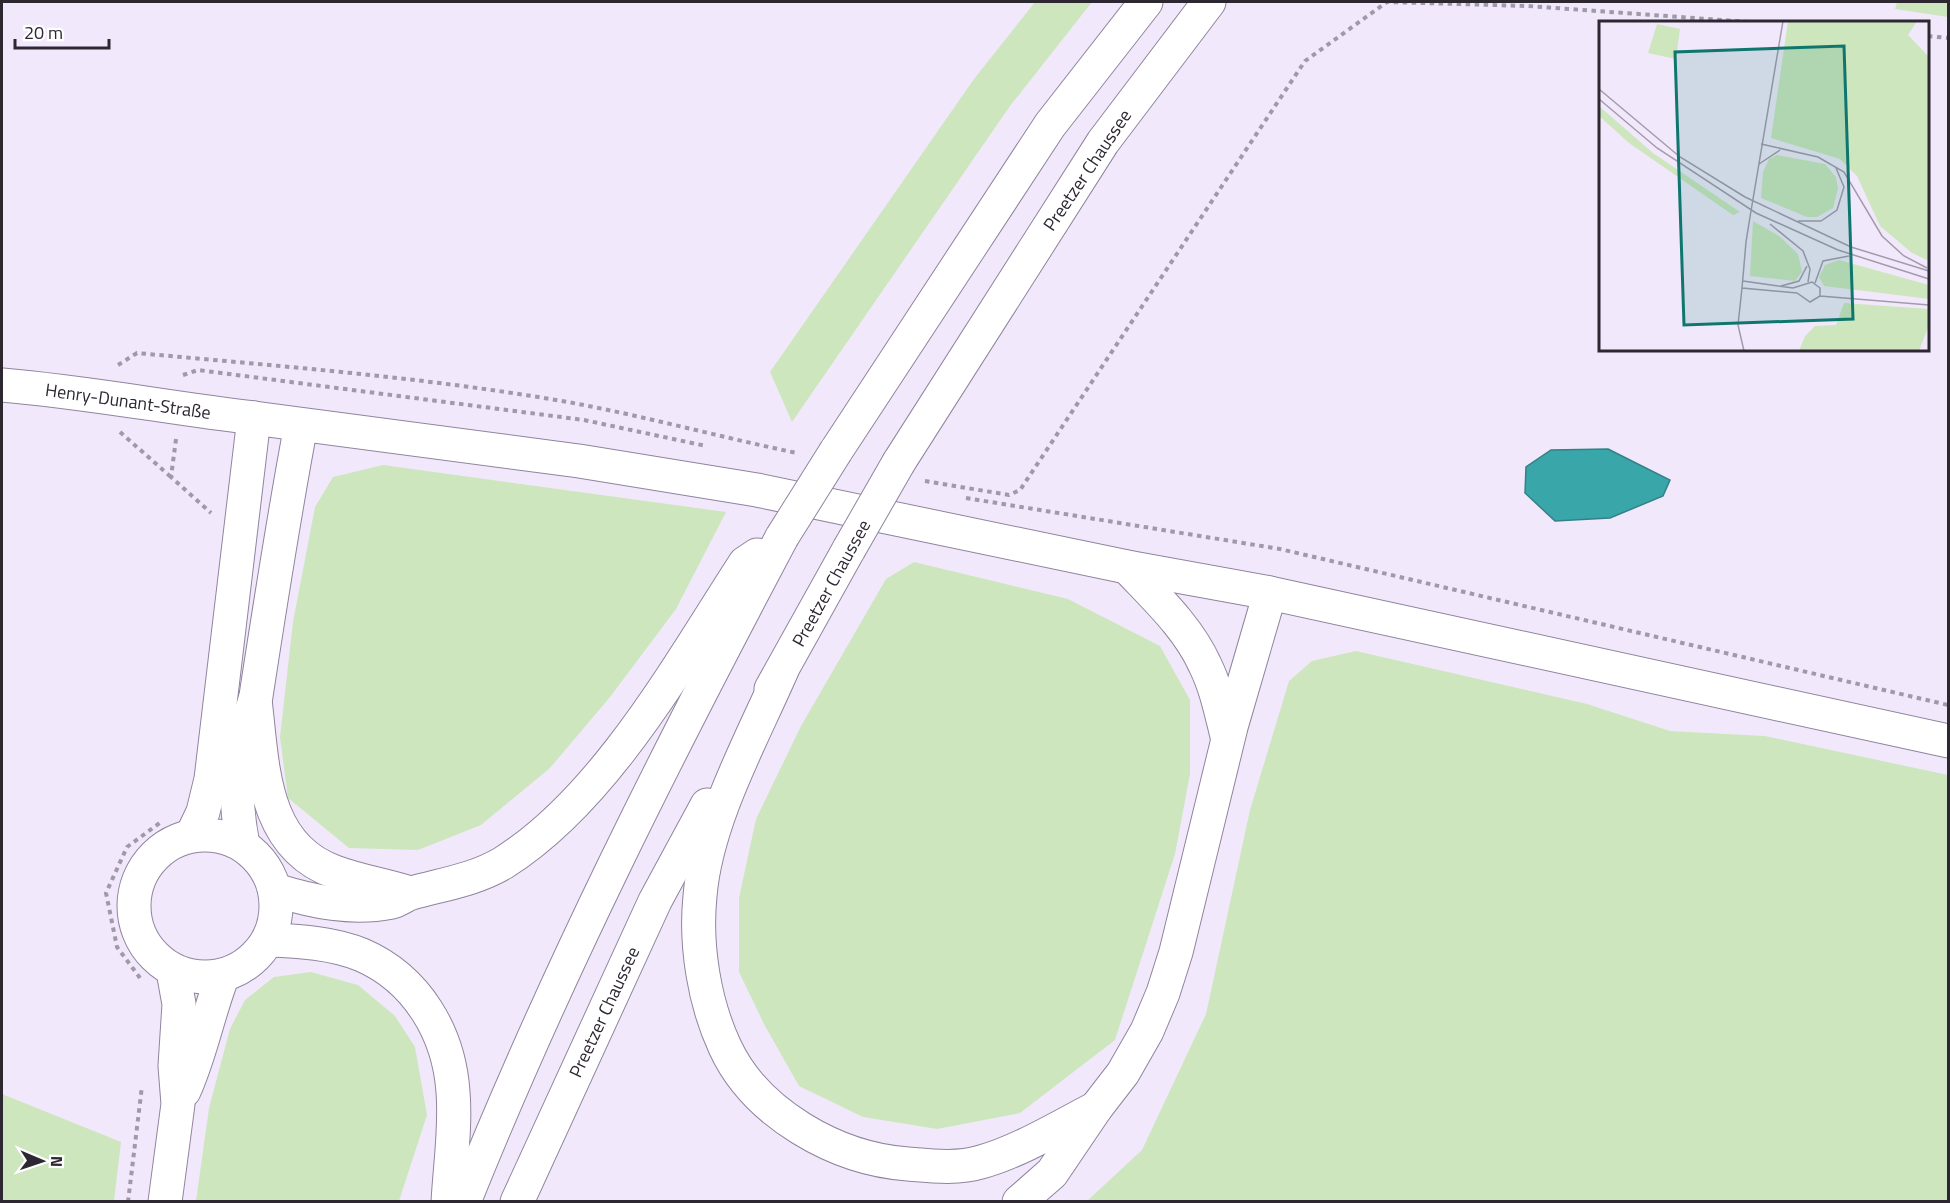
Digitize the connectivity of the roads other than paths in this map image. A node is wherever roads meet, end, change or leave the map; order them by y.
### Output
1 (1146, 2) edge
2 (1209, 2) edge
3 (2, 385) edge
4 (254, 418) junction
5 (301, 424) junction
6 (782, 537) junction
7 (1127, 567) junction
8 (1270, 593) junction
9 (782, 670) junction
10 (255, 700) junction
11 (1228, 740) junction
12 (1948, 741) edge
13 (192, 835) junction
14 (243, 844) junction
15 (275, 890) junction
16 (410, 893) junction
17 (268, 940) junction
18 (223, 975) junction
19 (159, 978) junction
20 (178, 1104) junction
21 (1096, 1108) junction
22 (165, 1202) edge
23 (448, 1202) edge
24 (464, 1202) edge
25 (517, 1202) edge
26 (1019, 1202) edge

1 - 6 main road, bridge
2 - 9 main road, Preetzer Chaussee, bridge
3 - 4 main road, Henry-Dunant-Straße
4 - 5 main road, Henry-Dunant-Straße
4 - 13 main road
5 - 7 main road, Henry-Dunant-Straße
5 - 10 main road
6 - 16 main road
6 - 24 main road
7 - 8 main road, Henry-Dunant-Straße
7 - 11 main road
8 - 11 main road
8 - 12 main road, Henry-Dunant-Straße
9 - 21 main road
9 - 25 main road, Preetzer Chaussee
10 - 14 main road
10 - 16 main road
11 - 21 main road
13 - 14 main road
13 - 19 main road
14 - 15 main road
15 - 16 main road
15 - 17 main road
17 - 18 main road
17 - 23 main road
18 - 19 main road
18 - 20 main road
19 - 20 main road
20 - 22 main road
21 - 26 main road

